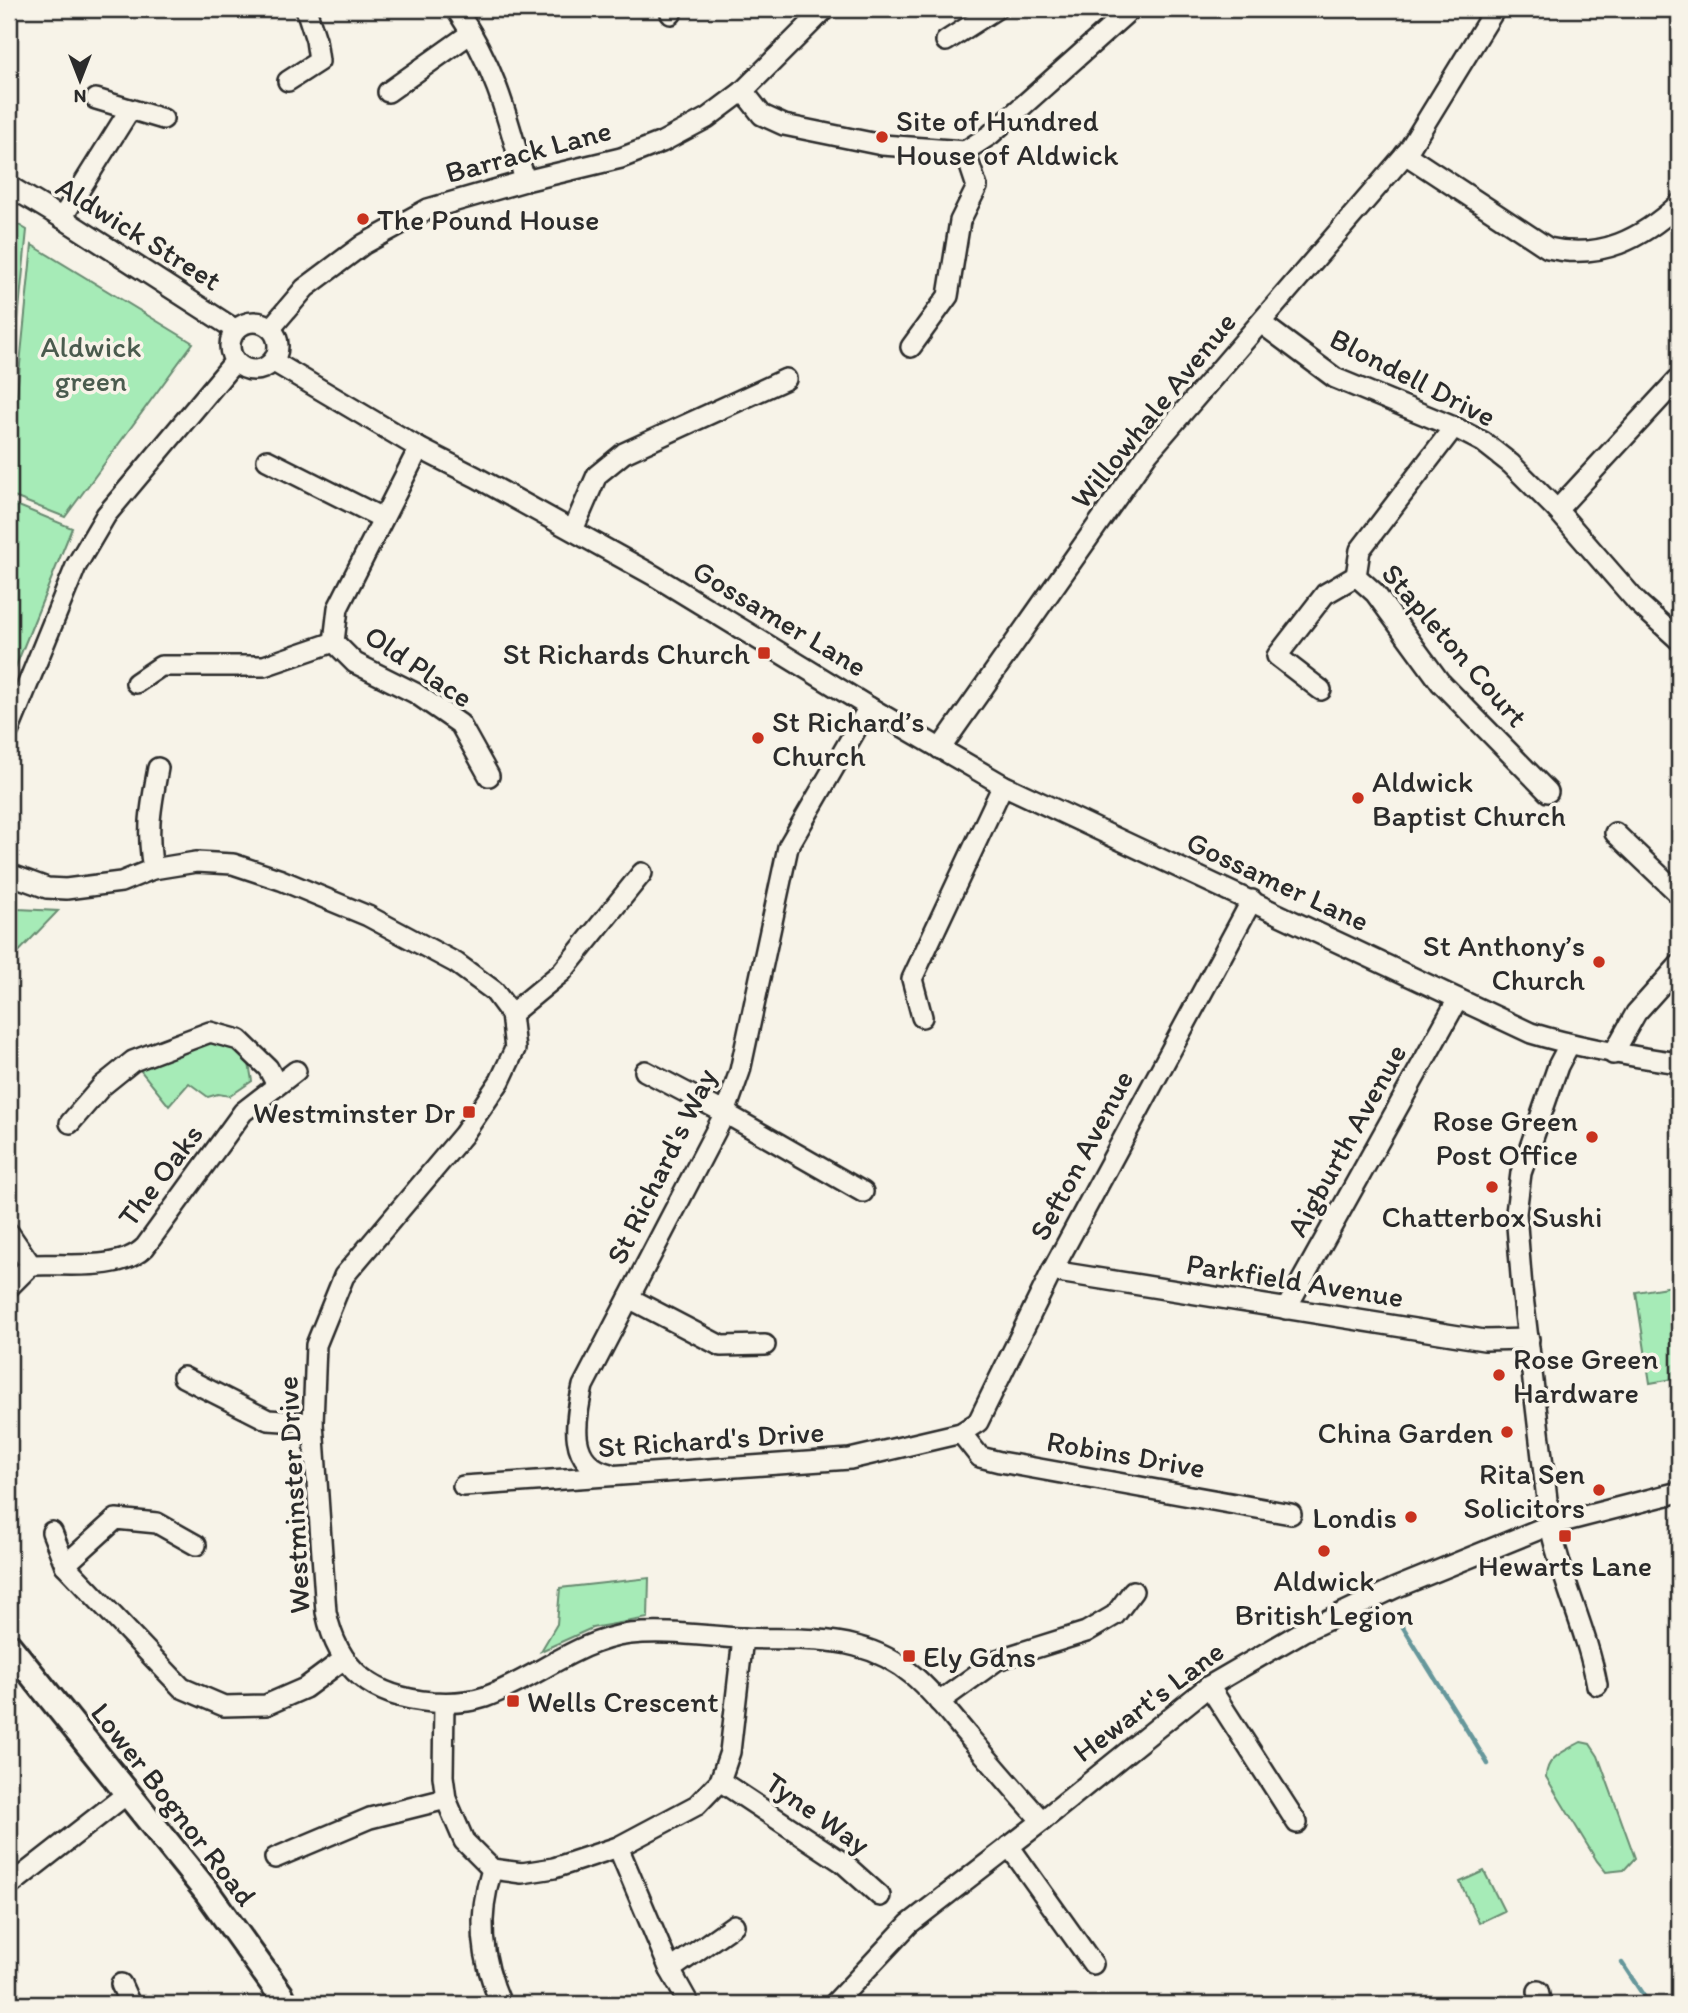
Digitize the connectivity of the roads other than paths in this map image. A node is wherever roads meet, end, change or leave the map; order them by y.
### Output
1 (306, 9) edge
2 (825, 9) edge
3 (996, 9) edge
4 (1130, 9) edge
5 (1495, 9) edge
6 (461, 10) edge
7 (471, 33) junction
8 (947, 41) dead end
9 (288, 81) dead end
10 (743, 91) junction
11 (388, 92) dead end
12 (96, 99) dead end
13 (129, 111) junction
14 (163, 119) dead end
15 (965, 151) junction
16 (1405, 155) junction
17 (525, 181) junction
18 (9, 186) edge
19 (1679, 204) edge
20 (62, 218) junction
21 (1261, 323) junction
22 (271, 328) junction
23 (236, 330) junction
24 (911, 347) dead end
25 (235, 361) junction
26 (274, 362) junction
27 (1679, 378) edge
28 (786, 379) dead end
29 (1454, 427) junction
30 (419, 448) junction
31 (267, 460) dead end
32 (1557, 510) junction
33 (382, 518) junction
34 (573, 530) junction
35 (1356, 576) junction
36 (1679, 639) edge
37 (334, 642) junction
38 (135, 683) dead end
39 (1321, 690) dead end
40 (869, 707) junction
41 (9, 730) edge
42 (940, 750) junction
43 (158, 768) dead end
44 (489, 776) dead end
45 (1003, 785) junction
46 (1548, 792) dead end
47 (1615, 833) dead end
48 (153, 869) junction
49 (642, 873) dead end
50 (9, 874) edge
51 (1679, 894) edge
52 (1251, 900) junction
53 (1679, 965) edge
54 (1458, 999) junction
55 (510, 1014) junction
56 (922, 1017) dead end
57 (1569, 1045) junction
58 (1613, 1054) junction
59 (1679, 1063) edge
60 (296, 1071) dead end
61 (645, 1071) dead end
62 (277, 1085) junction
63 (725, 1113) junction
64 (70, 1123) dead end
65 (863, 1192) dead end
66 (9, 1233) edge
67 (32, 1265) junction
68 (1052, 1272) junction
69 (9, 1287) edge
70 (629, 1298) junction
71 (1286, 1309) junction
72 (1529, 1339) junction
73 (765, 1345) dead end
74 (183, 1377) dead end
75 (313, 1423) junction
76 (961, 1433) junction
77 (613, 1475) junction
78 (463, 1486) dead end
79 (1679, 1492) edge
80 (1291, 1514) dead end
81 (1550, 1525) junction
82 (52, 1532) dead end
83 (196, 1545) dead end
84 (65, 1565) junction
85 (1133, 1591) dead end
86 (743, 1638) junction
87 (9, 1646) edge
88 (344, 1659) junction
89 (1597, 1685) dead end
90 (1209, 1686) junction
91 (939, 1702) junction
92 (444, 1703) junction
93 (720, 1781) junction
94 (128, 1793) junction
95 (446, 1799) junction
96 (1042, 1821) junction
97 (1297, 1823) dead end
98 (1009, 1846) junction
99 (618, 1847) junction
100 (275, 1858) dead end
101 (492, 1869) junction
102 (9, 1886) edge
103 (880, 1896) dead end
104 (734, 1925) dead end
105 (1093, 1964) dead end
106 (670, 1970) junction
107 (121, 1984) dead end
108 (130, 2004) edge
109 (285, 2004) edge
110 (502, 2004) edge
111 (689, 2004) edge
112 (834, 2004) edge

1 - 9 street
2 - 10 street, Barrack Lane
3 - 8 street
4 - 15 street
5 - 16 street, Willowhale Avenue
6 - 7 street
7 - 11 street
7 - 17 street
10 - 15 street
10 - 17 street, Barrack Lane
12 - 13 street
13 - 14 street
13 - 20 street
15 - 24 street
16 - 19 street
16 - 21 street, Willowhale Avenue
17 - 22 street, Barrack Lane
18 - 20 street, Aldwick Street
20 - 23 street, Aldwick Street
21 - 29 street, Blondell Drive
21 - 42 street, Willowhale Avenue
22 - 23 street
22 - 26 street
23 - 25 street
25 - 26 street
25 - 41 street
26 - 30 street, Gossamer Lane
27 - 32 street
28 - 34 street
29 - 32 street, Blondell Drive
29 - 35 street, Stapleton Court
30 - 33 street, Old Place
30 - 34 street, Gossamer Lane
31 - 33 street
32 - 36 street, Blondell Drive
33 - 37 street, Old Place
34 - 40 street, Gossamer Lane
35 - 39 street
35 - 46 street, Stapleton Court
37 - 38 street, Old Place
37 - 44 street, Old Place
40 - 42 street, Gossamer Lane
40 - 63 street, St Richard's Way
42 - 45 street, Gossamer Lane
43 - 48 street
45 - 52 street, Gossamer Lane
45 - 56 street
47 - 51 street
48 - 50 street
48 - 55 street
49 - 55 street
52 - 54 street, Gossamer Lane
52 - 68 street, Sefton Avenue
53 - 58 street
54 - 57 street, Gossamer Lane
54 - 71 street, Aigburth Avenue
55 - 75 street, Westminster Drive
57 - 58 street, Gossamer Lane
57 - 72 street
58 - 59 street, Gossamer Lane
60 - 62 street, The Oaks
61 - 63 street
62 - 64 street
62 - 67 street, The Oaks
63 - 65 street
63 - 70 street, St Richard's Way
66 - 67 street
67 - 69 street
68 - 71 street, Parkfield Avenue
68 - 76 street, Sefton Avenue
70 - 73 street
70 - 77 street, St Richard's Way
71 - 72 street, Parkfield Avenue
72 - 81 street
74 - 75 street
75 - 88 street, Westminster Drive
76 - 77 street, St Richard's Drive
76 - 80 street, Robins Drive
77 - 78 street, St Richard's Drive
79 - 81 street, Hewart's Lane
81 - 89 street
81 - 90 street, Hewart's Lane
82 - 84 street
83 - 84 street
84 - 88 street
85 - 91 street
86 - 91 street, Westminster Drive
86 - 92 street, Westminster Drive
86 - 93 street
87 - 94 main road, Lower Bognor Road
88 - 92 street, Westminster Drive
90 - 96 street, Hewart's Lane
90 - 97 street
91 - 96 street, Westminster Drive
92 - 95 street
93 - 99 street
93 - 103 street, Tyne Way
94 - 102 street
94 - 109 main road, Lower Bognor Road
95 - 100 street
95 - 101 street
96 - 98 street, Hewart's Lane
98 - 105 street
98 - 112 street, Hewart's Lane
99 - 101 street
99 - 106 street
101 - 110 street
104 - 106 street
106 - 111 street
107 - 108 street

